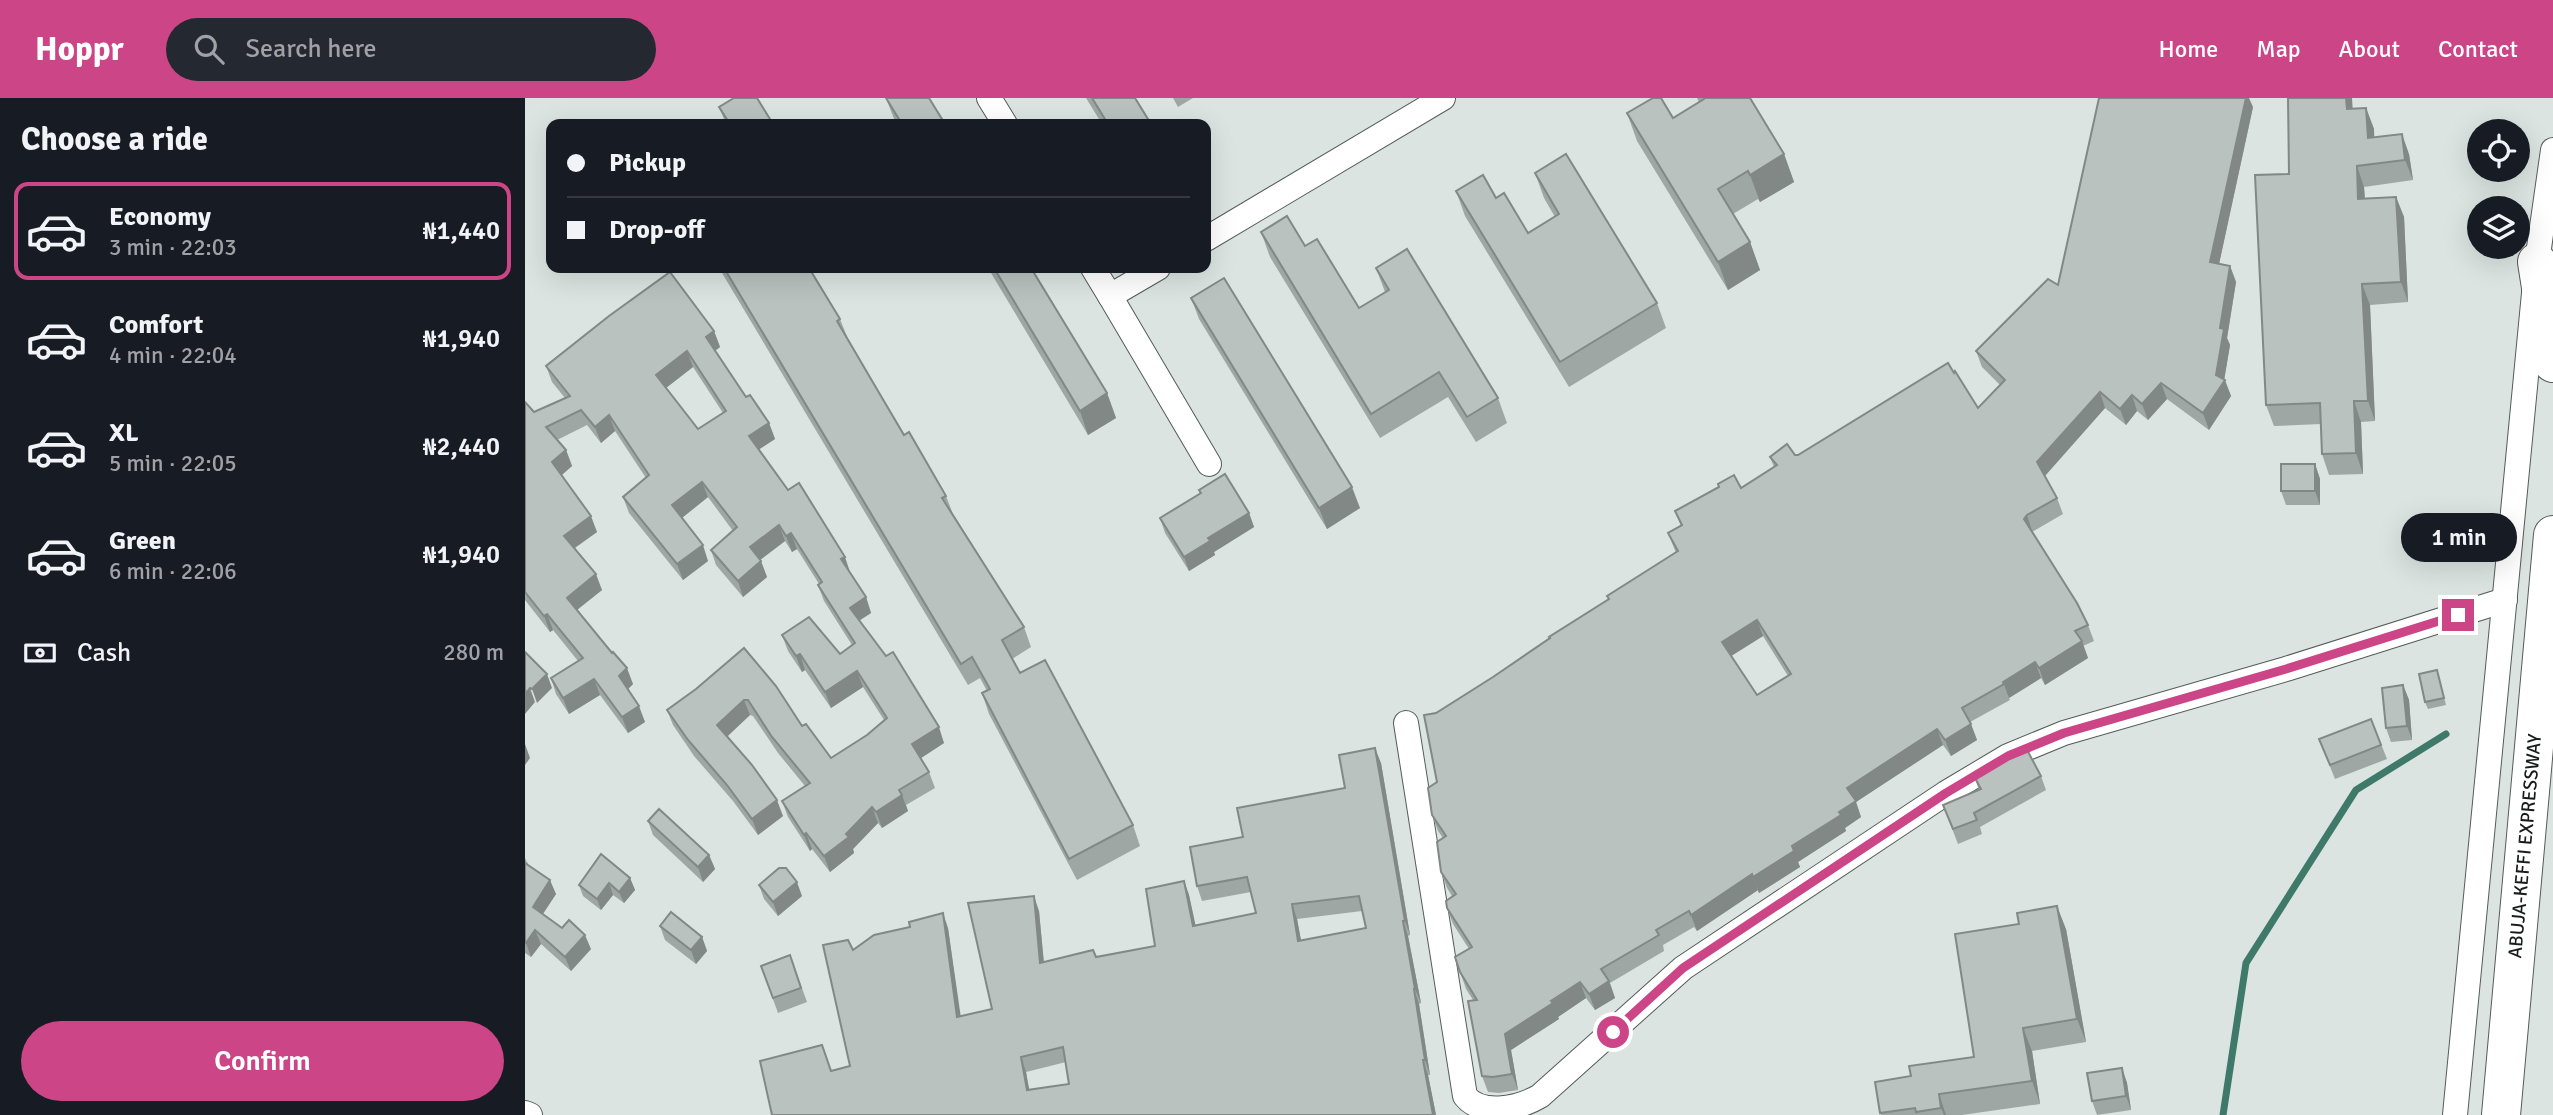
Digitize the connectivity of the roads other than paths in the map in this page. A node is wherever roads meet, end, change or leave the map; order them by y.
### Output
1 (989, 98) edge
2 (1443, 98) edge
3 (1002, 119) edge
4 (2553, 150) edge
5 (1211, 236) edge
6 (2537, 262) junction
7 (1096, 273) edge
8 (1149, 273) edge
9 (1110, 296) junction
10 (2553, 363) edge
11 (1209, 464) dead end
12 (2553, 535) edge
13 (2505, 600) junction
14 (1406, 723) dead end
15 (2455, 1115) edge
16 (2501, 1115) edge

1 - 3 street
2 - 5 street
4 - 6 street
6 - 10 highway
6 - 13 street
7 - 9 street
8 - 9 street
9 - 11 street
12 - 16 highway, ABUJA-KEFFI EXPRESSWAY
13 - 14 street
13 - 15 street

